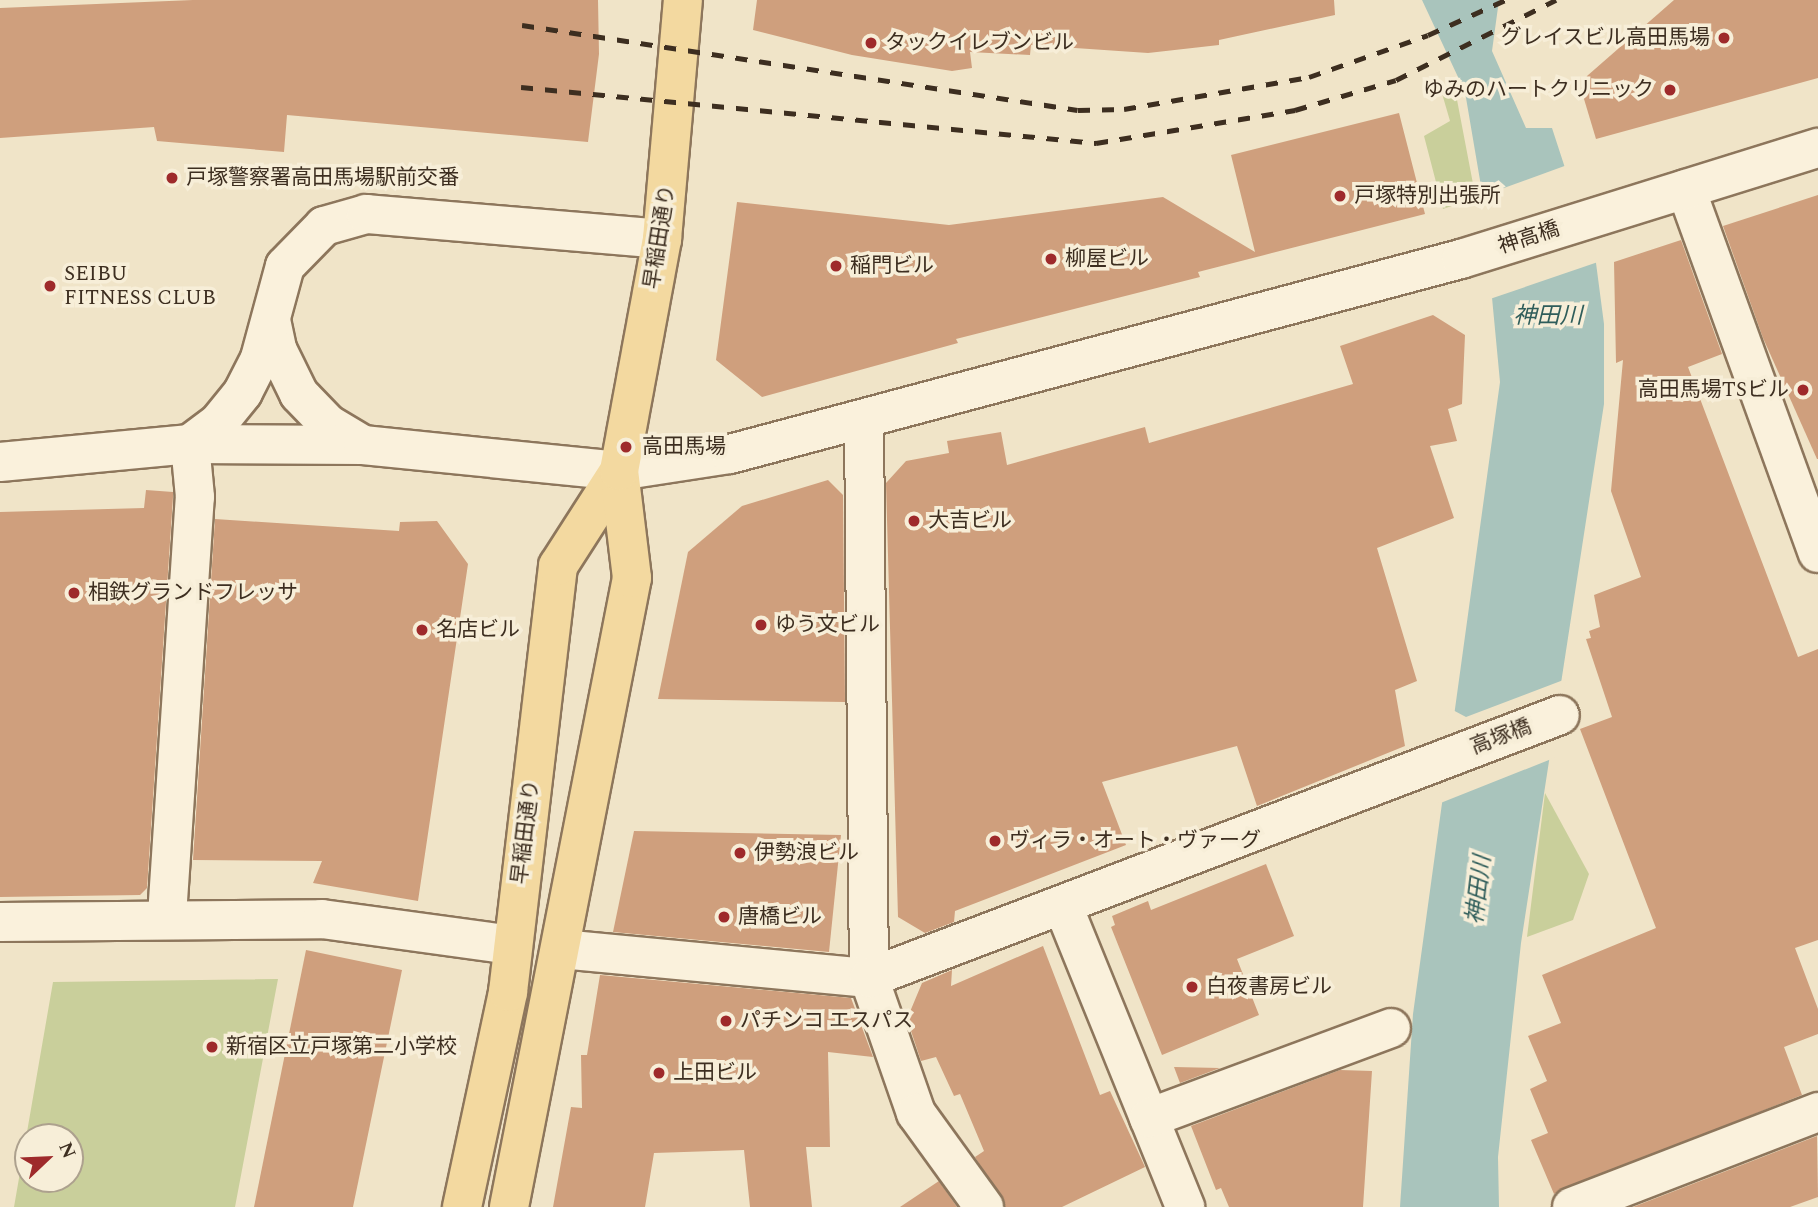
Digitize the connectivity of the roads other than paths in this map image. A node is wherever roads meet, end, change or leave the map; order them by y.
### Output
1 (683, 0) edge
2 (1818, 148) edge
3 (1686, 189) junction
4 (662, 239) junction
5 (271, 320) junction
6 (864, 421) junction
7 (190, 444) junction
8 (363, 445) junction
9 (0, 462) edge
10 (619, 471) junction
11 (1818, 553) edge
12 (1560, 715) dead end
13 (1063, 906) junction
14 (167, 916) junction
15 (0, 922) edge
16 (512, 946) junction
17 (561, 948) junction
18 (869, 978) junction
19 (1391, 1028) dead end
20 (1818, 1112) edge
21 (1149, 1118) junction
22 (463, 1207) edge
23 (509, 1207) edge
24 (984, 1207) edge
25 (1185, 1207) edge
26 (1572, 1207) edge

1 - 4 main road, 早稲田通り
2 - 3 street, 神高橋
3 - 6 street, 神高橋
3 - 11 street
4 - 5 street
4 - 10 main road, 早稲田通り
5 - 7 street
5 - 8 street
6 - 10 street, 神高橋
6 - 18 street
7 - 8 street, 神高橋
7 - 9 street, 神高橋
7 - 14 street
8 - 10 street, 神高橋
10 - 16 main road, 早稲田通り
10 - 17 main road, 早稲田通り
12 - 13 street, 高塚橋
13 - 18 street, 高塚橋
13 - 21 street
14 - 15 street
14 - 16 street
16 - 22 main road, 早稲田通り
17 - 18 street
17 - 23 main road, 早稲田通り
18 - 24 street
19 - 21 street
20 - 26 street
21 - 25 street

